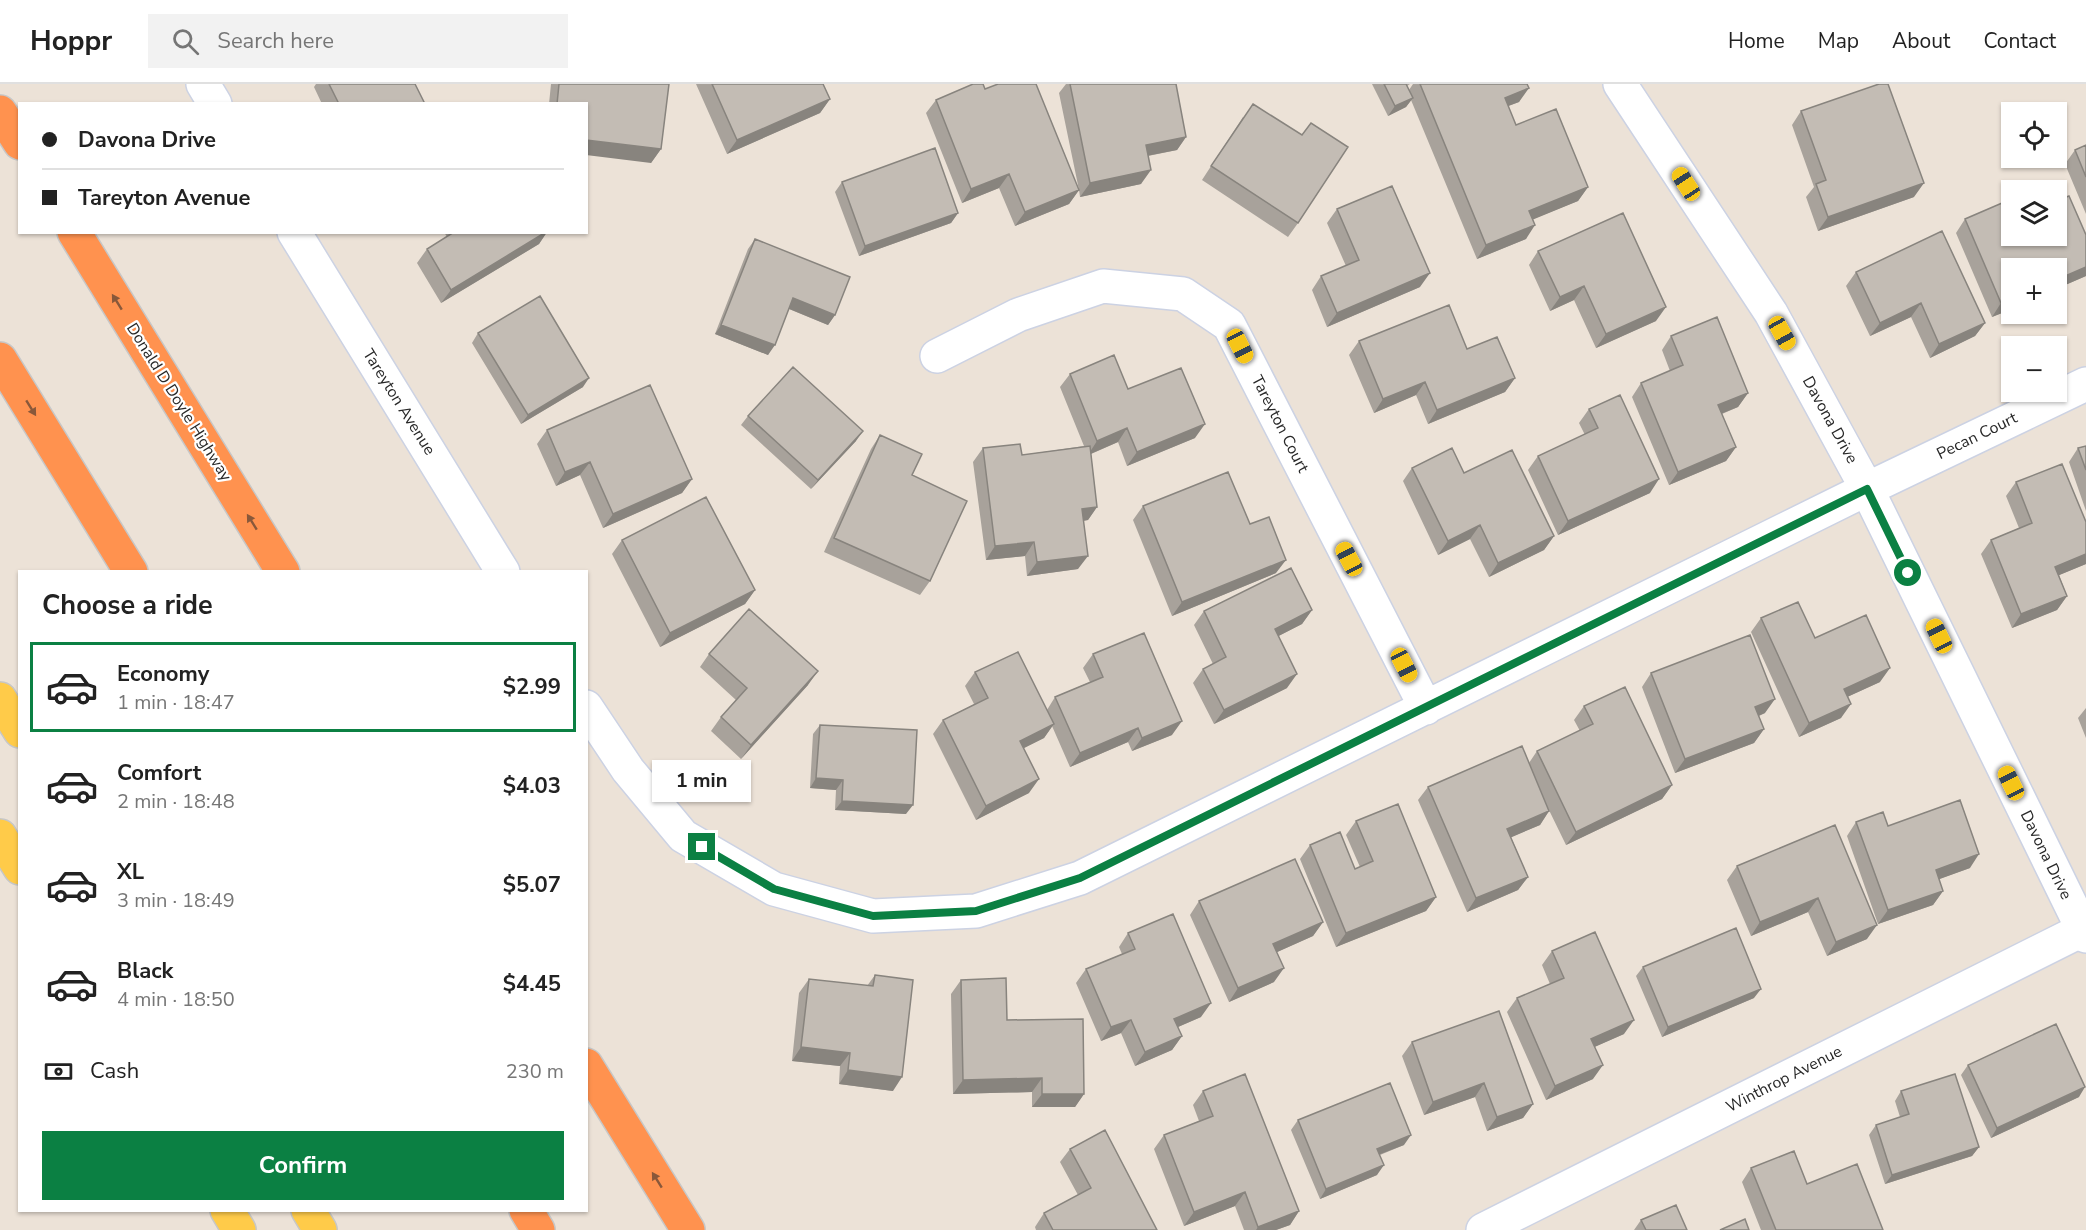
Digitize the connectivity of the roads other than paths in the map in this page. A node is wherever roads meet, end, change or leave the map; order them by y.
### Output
1 (203, 84) edge
2 (1620, 84) edge
3 (214, 102) edge
4 (0, 112) edge
5 (18, 140) edge
6 (75, 234) edge
7 (295, 234) edge
8 (937, 356) dead end
9 (0, 359) edge
10 (2086, 384) edge
11 (1867, 489) junction
12 (130, 570) edge
13 (282, 570) edge
14 (502, 570) edge
15 (0, 699) edge
16 (1426, 708) junction
17 (588, 710) edge
18 (18, 728) edge
19 (0, 836) edge
20 (18, 865) edge
21 (2085, 931) edge
22 (588, 1068) edge
23 (228, 1212) edge
24 (309, 1212) edge
25 (527, 1212) edge
26 (238, 1230) edge
27 (320, 1230) edge
28 (538, 1230) edge
29 (688, 1230) edge
30 (1483, 1230) edge

1 - 3 street
2 - 11 street, Davona Drive
4 - 5 highway
13 -> 6 highway, Donald D Doyle Highway
7 - 14 street, Tareyton Avenue
8 - 16 street, Tareyton Court
9 -> 12 highway
10 - 11 street, Pecan Court
11 - 16 street
11 - 21 street, Davona Drive
15 - 18 main road
16 - 17 street
19 - 20 main road
21 - 30 street, Winthrop Avenue
29 -> 22 highway
23 - 26 main road
24 - 27 main road
25 - 28 highway

